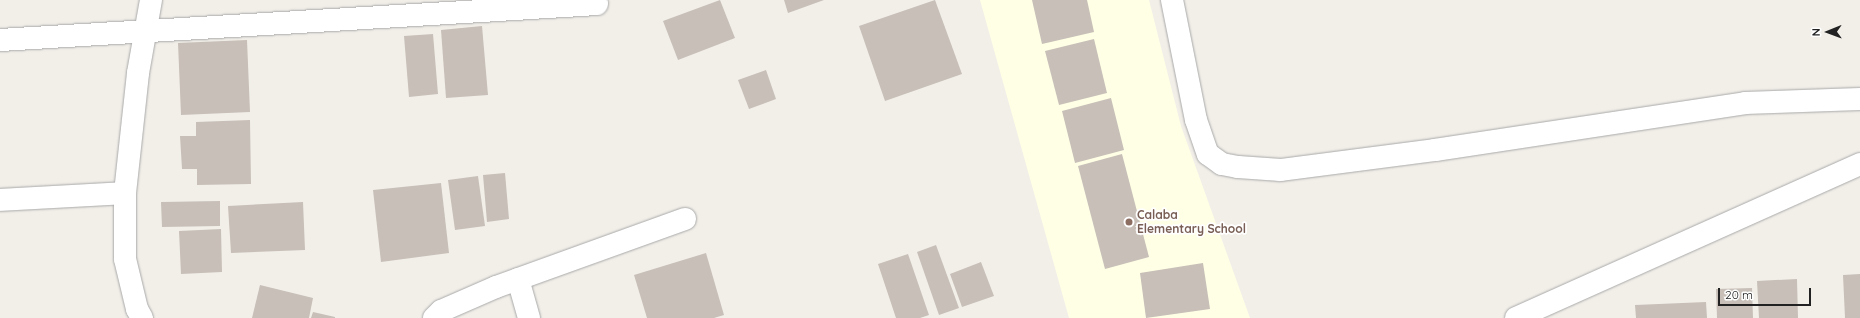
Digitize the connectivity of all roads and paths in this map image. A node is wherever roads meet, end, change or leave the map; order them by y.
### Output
1 (151, 0) edge
2 (1172, 0) edge
3 (547, 3) edge
4 (597, 4) dead end
5 (146, 33) junction
6 (0, 40) edge
7 (1860, 99) edge
8 (1860, 164) edge
9 (125, 193) junction
10 (0, 200) edge
11 (686, 219) dead end
12 (518, 279) junction
13 (142, 318) edge
14 (434, 318) edge
15 (529, 318) edge
16 (1516, 318) edge

1 - 5 street
2 - 7 street
3 - 4 street
3 - 5 street
5 - 6 street
5 - 9 street
8 - 16 street
9 - 10 street
9 - 13 street
11 - 12 street
12 - 14 street
12 - 15 street

